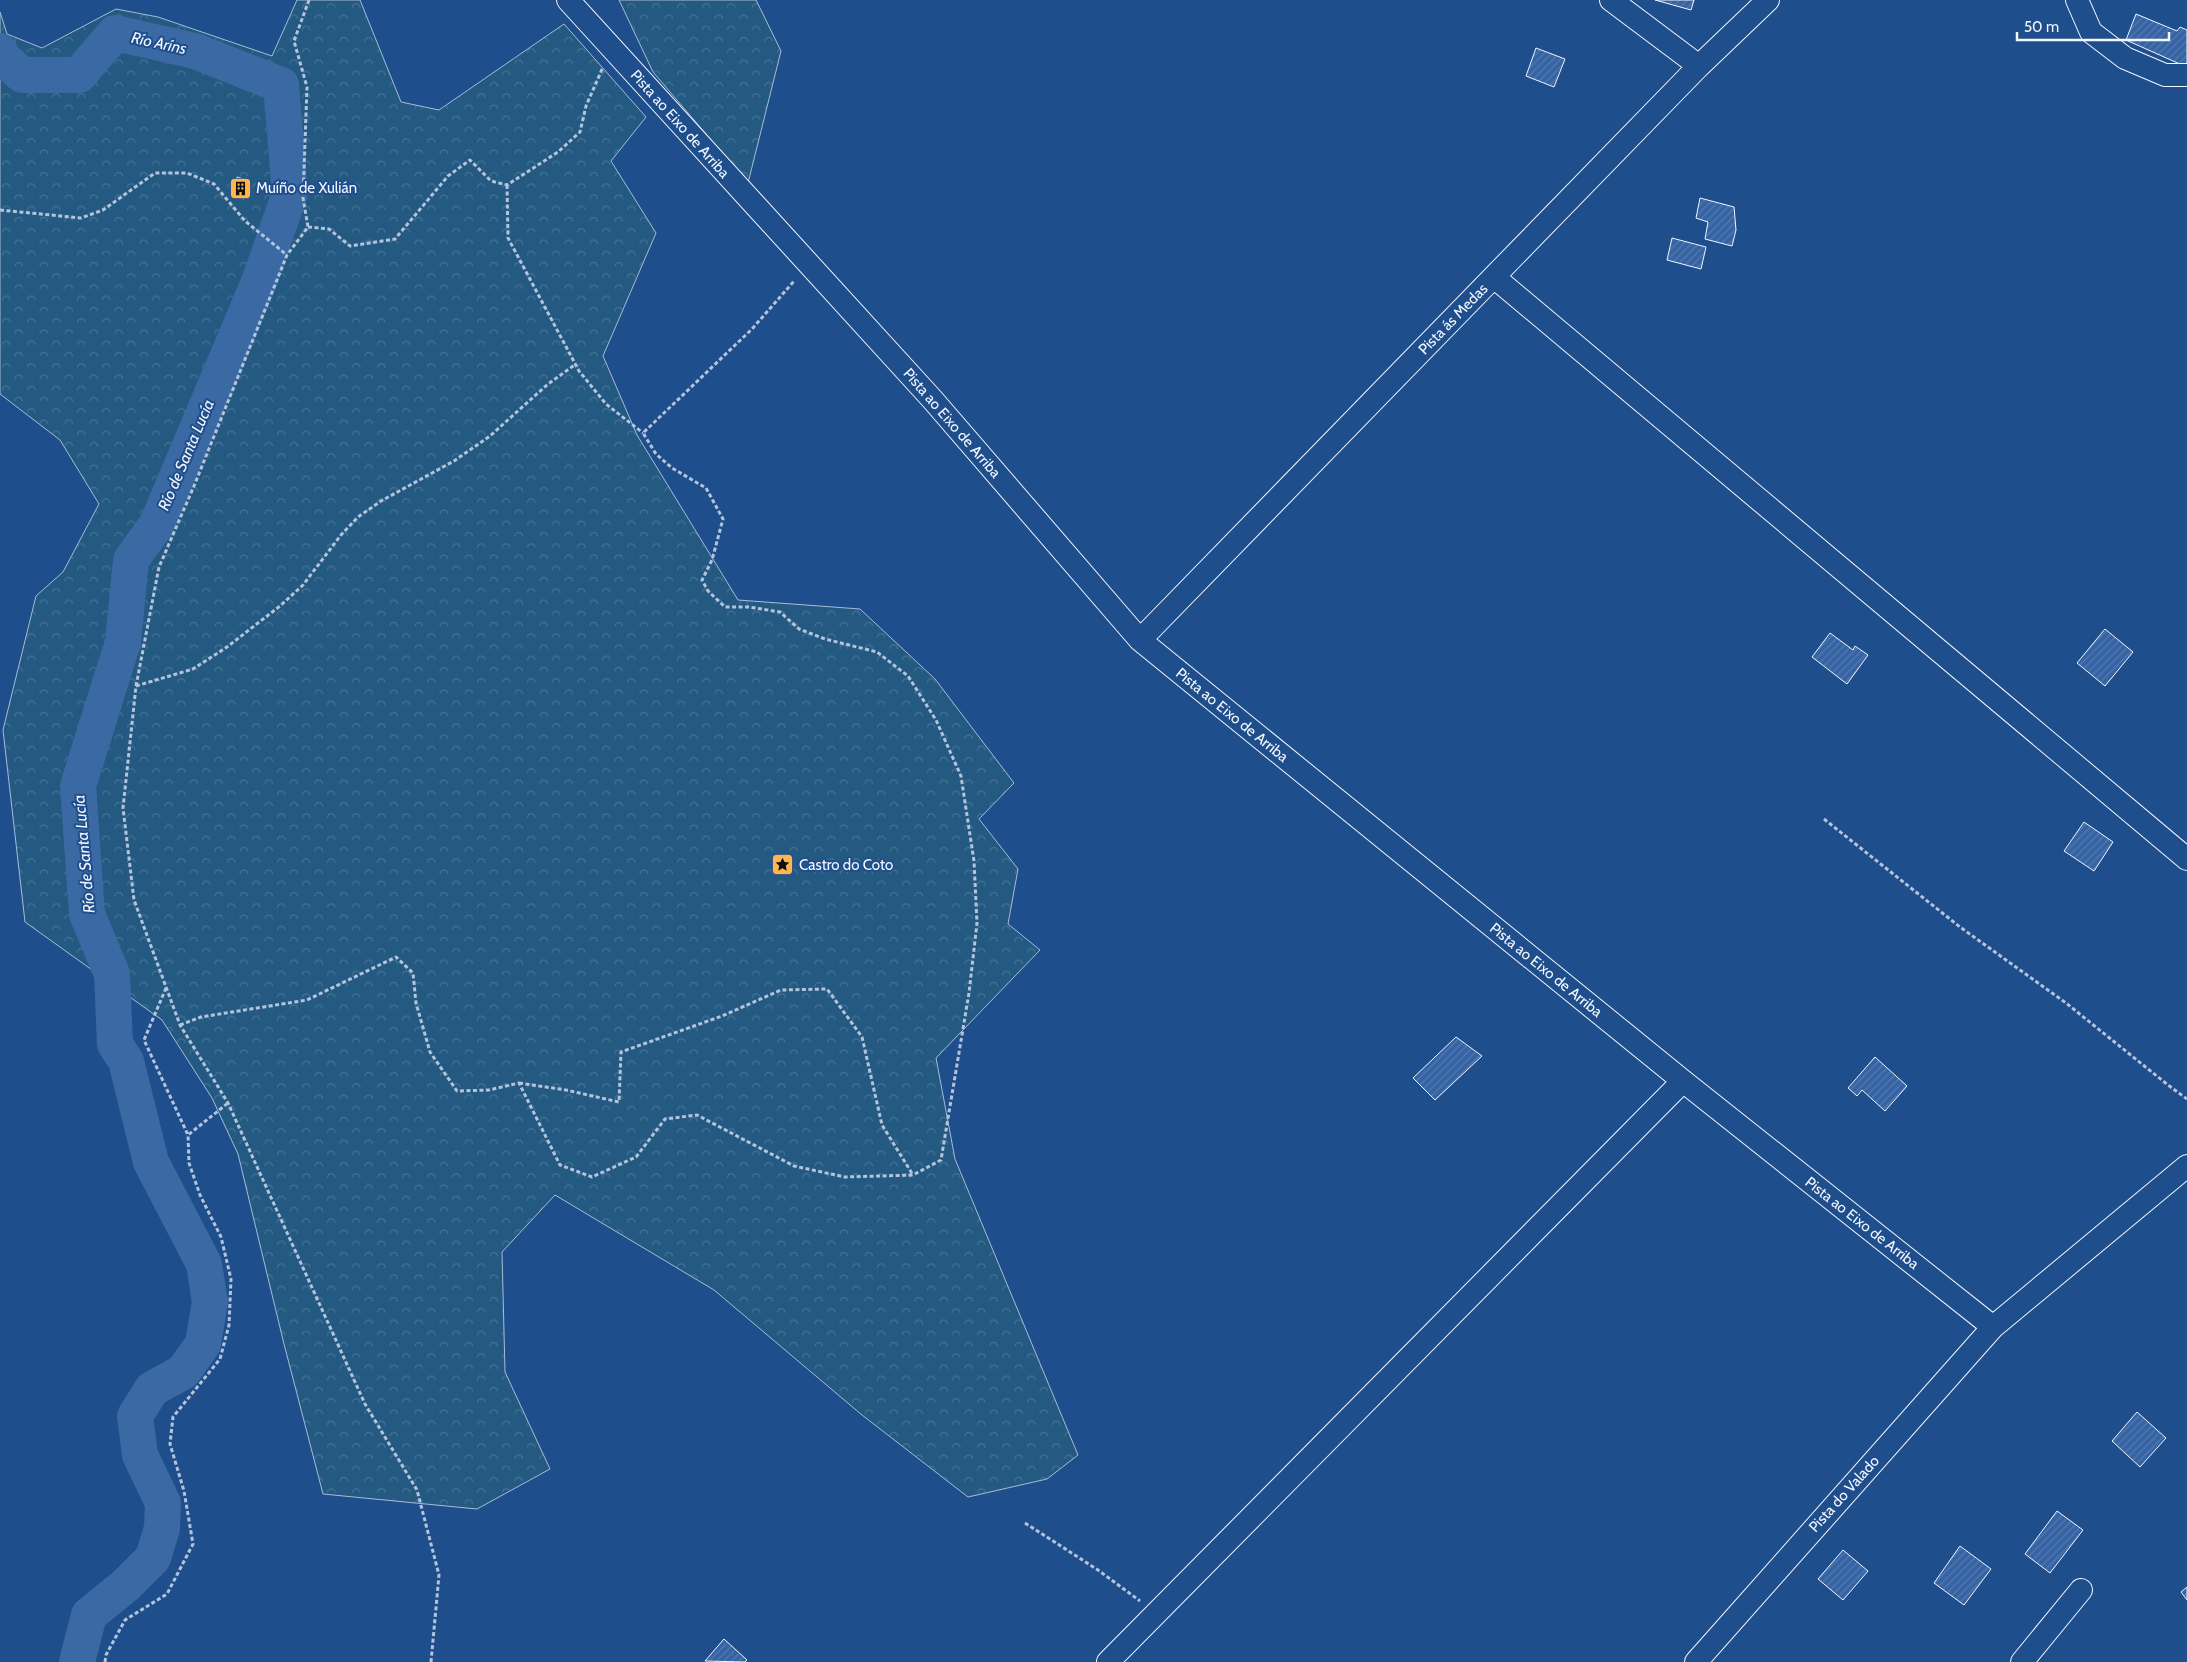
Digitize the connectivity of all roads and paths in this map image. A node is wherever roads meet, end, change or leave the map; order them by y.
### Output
1 (309, 0) edge
2 (568, 0) edge
3 (1611, 0) edge
4 (1768, 0) edge
5 (2077, 0) edge
6 (610, 48) junction
7 (1699, 66) junction
8 (2187, 75) edge
9 (507, 185) junction
10 (0, 210) edge
11 (308, 227) junction
12 (287, 255) junction
13 (809, 265) junction
14 (1494, 277) junction
15 (576, 364) junction
16 (643, 433) junction
17 (1140, 640) junction
18 (136, 686) junction
19 (1824, 819) dead end
20 (2187, 859) edge
21 (166, 988) junction
22 (180, 1026) junction
23 (1683, 1081) junction
24 (519, 1083) junction
25 (2187, 1098) edge
26 (228, 1103) junction
27 (188, 1135) junction
28 (2187, 1166) edge
29 (913, 1176) junction
30 (1993, 1326) junction
31 (1025, 1523) dead end
32 (2081, 1590) dead end
33 (1156, 1613) junction
34 (105, 1662) edge
35 (431, 1662) edge
36 (1108, 1662) edge
37 (1696, 1662) edge
38 (2022, 1662) edge

1 - 11 path
2 - 6 street, Pista ao Eixo de Arriba
3 - 7 street
4 - 7 street, Pista ás Medas
5 - 8 street
6 - 9 path
6 - 13 street, Pista ao Eixo de Arriba
7 - 14 street, Pista ás Medas
9 - 11 path
9 - 15 path
10 - 12 path
11 - 12 path
12 - 18 path
13 - 16 path
13 - 17 street, Pista ao Eixo de Arriba
14 - 17 street, Pista ás Medas
14 - 20 street
15 - 16 path
15 - 18 path
16 - 29 path
17 - 23 street, Pista ao Eixo de Arriba
18 - 21 path
19 - 25 path
21 - 22 path
21 - 27 path
22 - 24 path
22 - 26 path
23 - 30 street, Pista ao Eixo de Arriba
23 - 33 street
24 - 29 path
24 - 29 path
26 - 27 path
26 - 35 path
27 - 34 path
28 - 30 street, Pista do Valado
30 - 37 street, Pista do Valado
31 - 33 path
32 - 38 street
33 - 36 street

